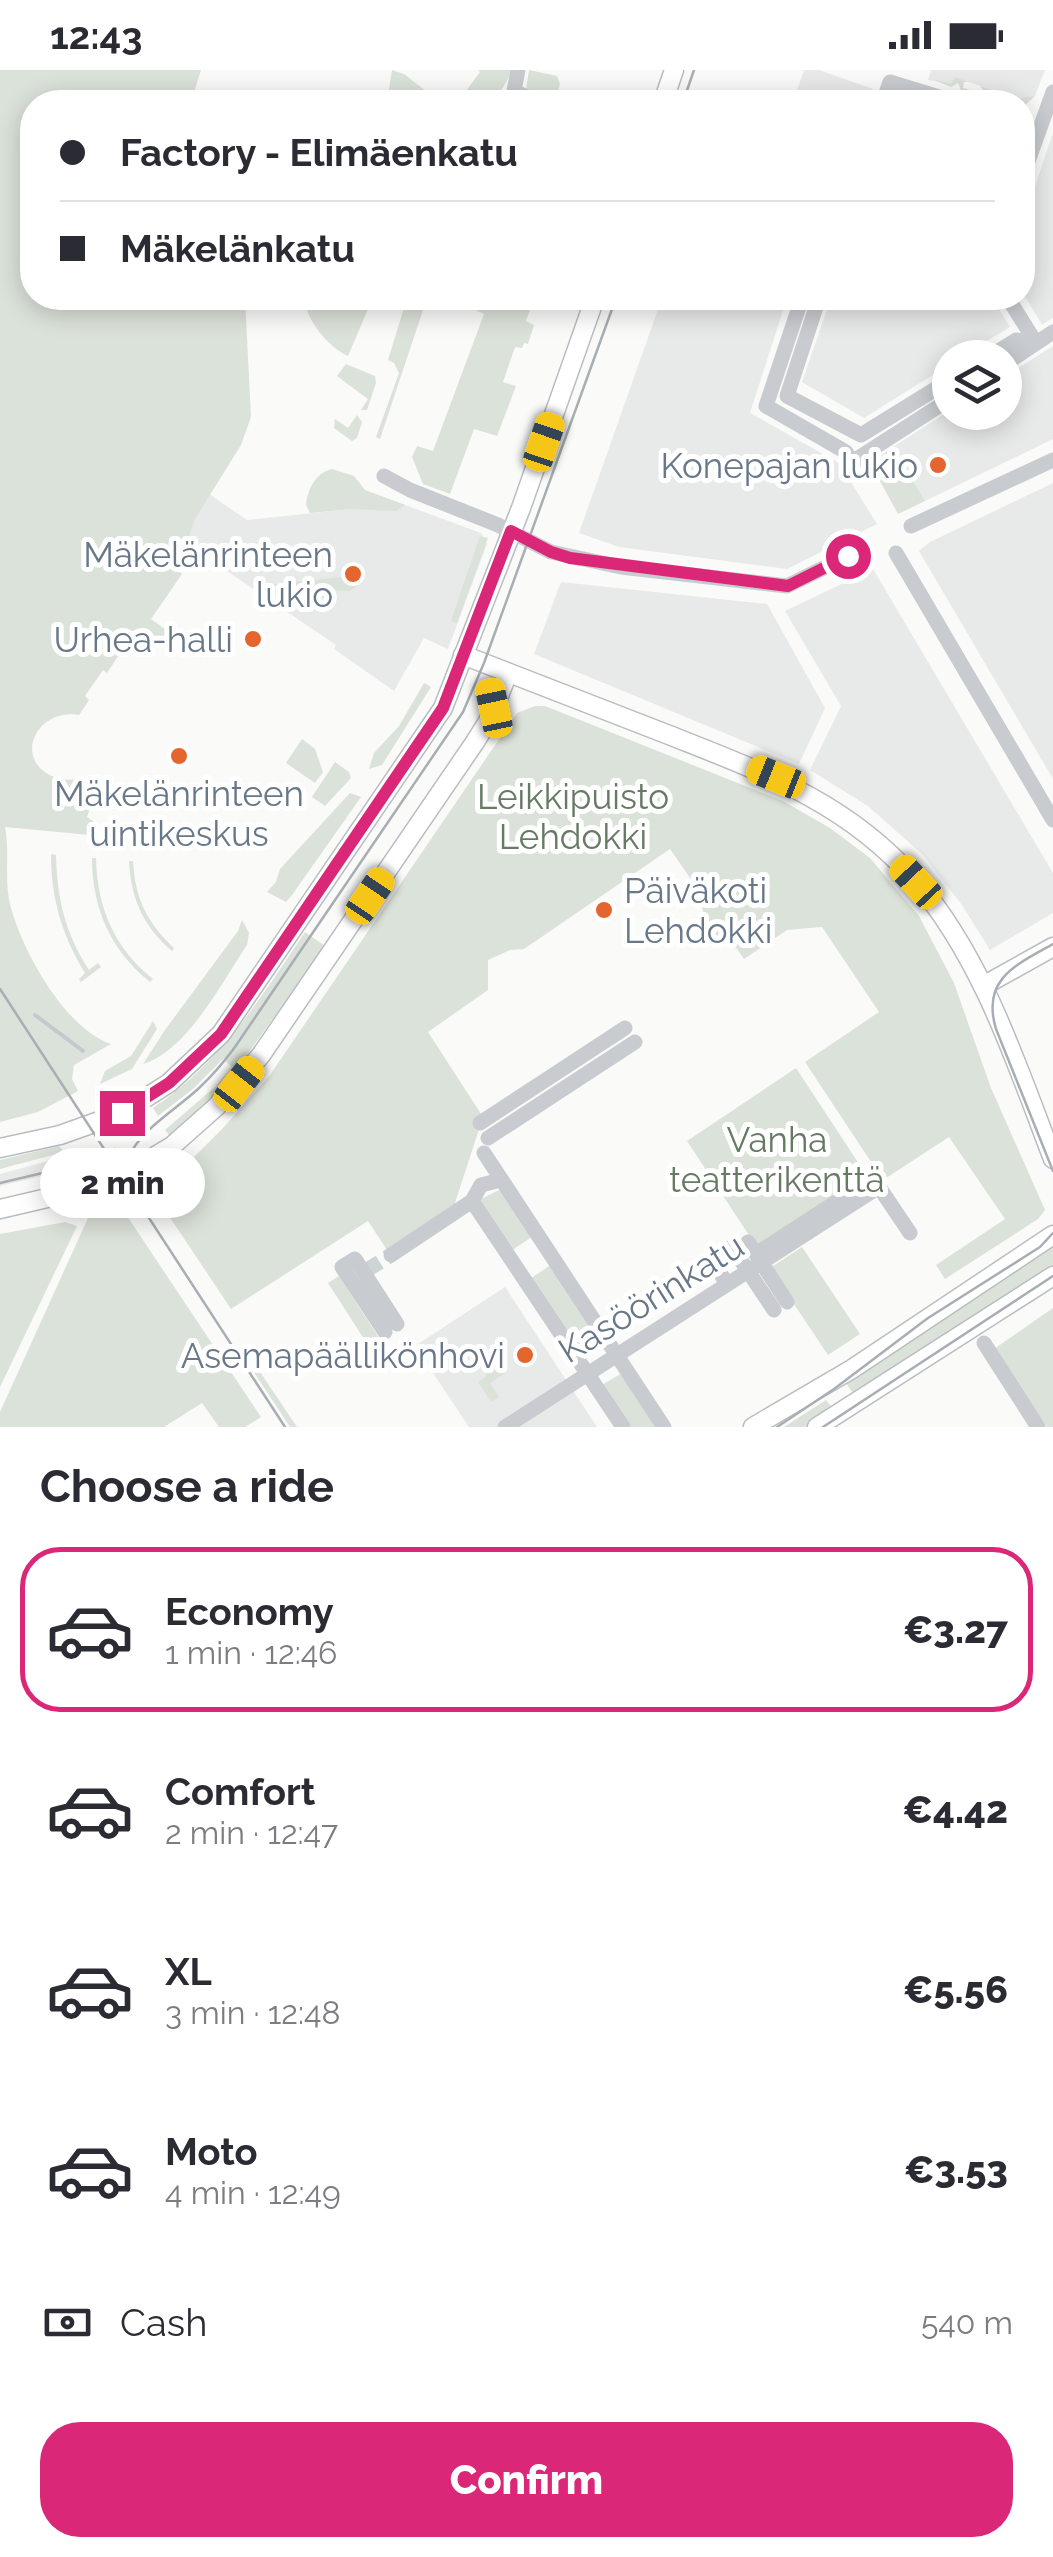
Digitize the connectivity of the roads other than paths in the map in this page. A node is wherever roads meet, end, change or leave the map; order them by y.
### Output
1 (887, 90) edge
2 (916, 90) edge
3 (1053, 92) edge
4 (1035, 129) edge
5 (1039, 130) junction
6 (1035, 141) edge
7 (590, 310) edge
8 (798, 310) edge
9 (815, 310) edge
10 (1016, 310) edge
11 (1053, 332) edge
12 (1022, 341) edge
13 (1036, 342) junction
14 (1022, 352) edge
15 (932, 391) edge
16 (932, 411) edge
17 (1053, 460) edge
18 (384, 476) dead end
19 (911, 526) dead end
20 (511, 531) junction
21 (896, 553) dead end
22 (848, 556) dead end
23 (466, 647) junction
24 (484, 663) junction
25 (508, 673) junction
26 (494, 708) junction
27 (1053, 820) edge
28 (1053, 947) edge
29 (984, 986) junction
30 (619, 1049) dead end
31 (0, 1148) edge
32 (1053, 1158) edge
33 (501, 1180) junction
34 (472, 1200) junction
35 (0, 1209) edge
36 (910, 1233) dead end
37 (1053, 1235) edge
38 (391, 1255) tunnel mouth
39 (749, 1255) junction
40 (357, 1267) dead end
41 (1053, 1276) edge
42 (727, 1284) junction
43 (778, 1302) dead end
44 (391, 1328) dead end
45 (984, 1344) dead end
46 (617, 1355) junction
47 (587, 1374) junction
48 (505, 1427) edge
49 (624, 1427) edge
50 (664, 1427) edge
51 (754, 1427) edge
52 (818, 1427) edge
53 (1038, 1427) edge

1 - 2 street
3 - 5 street
4 - 5 street
5 - 6 street
7 - 20 main road
8 - 16 street
9 - 15 street
10 - 13 street
11 - 13 street
12 - 13 street
13 - 14 street
17 - 19 street
18 - 20 street
20 - 22 street
20 - 23 main road
21 - 27 street
23 - 24 main road
23 - 31 main road
24 - 25 main road
24 - 26 main road
25 - 26 main road
25 - 29 main road
26 - 35 main road
28 - 29 main road
29 - 32 main road
30 - 33 street
33 - 34 street
33 - 46 street
34 - 38 street
34 - 47 street
36 - 39 street, Kasöörinkatu
37 - 51 main road
39 - 42 street, Kasöörinkatu
39 - 42 street
39 - 43 street
40 - 44 street
41 - 52 main road
42 - 46 street, Kasöörinkatu
45 - 53 street
46 - 47 street, Kasöörinkatu
46 - 50 street
47 - 48 street, Kasöörinkatu
47 - 49 street

